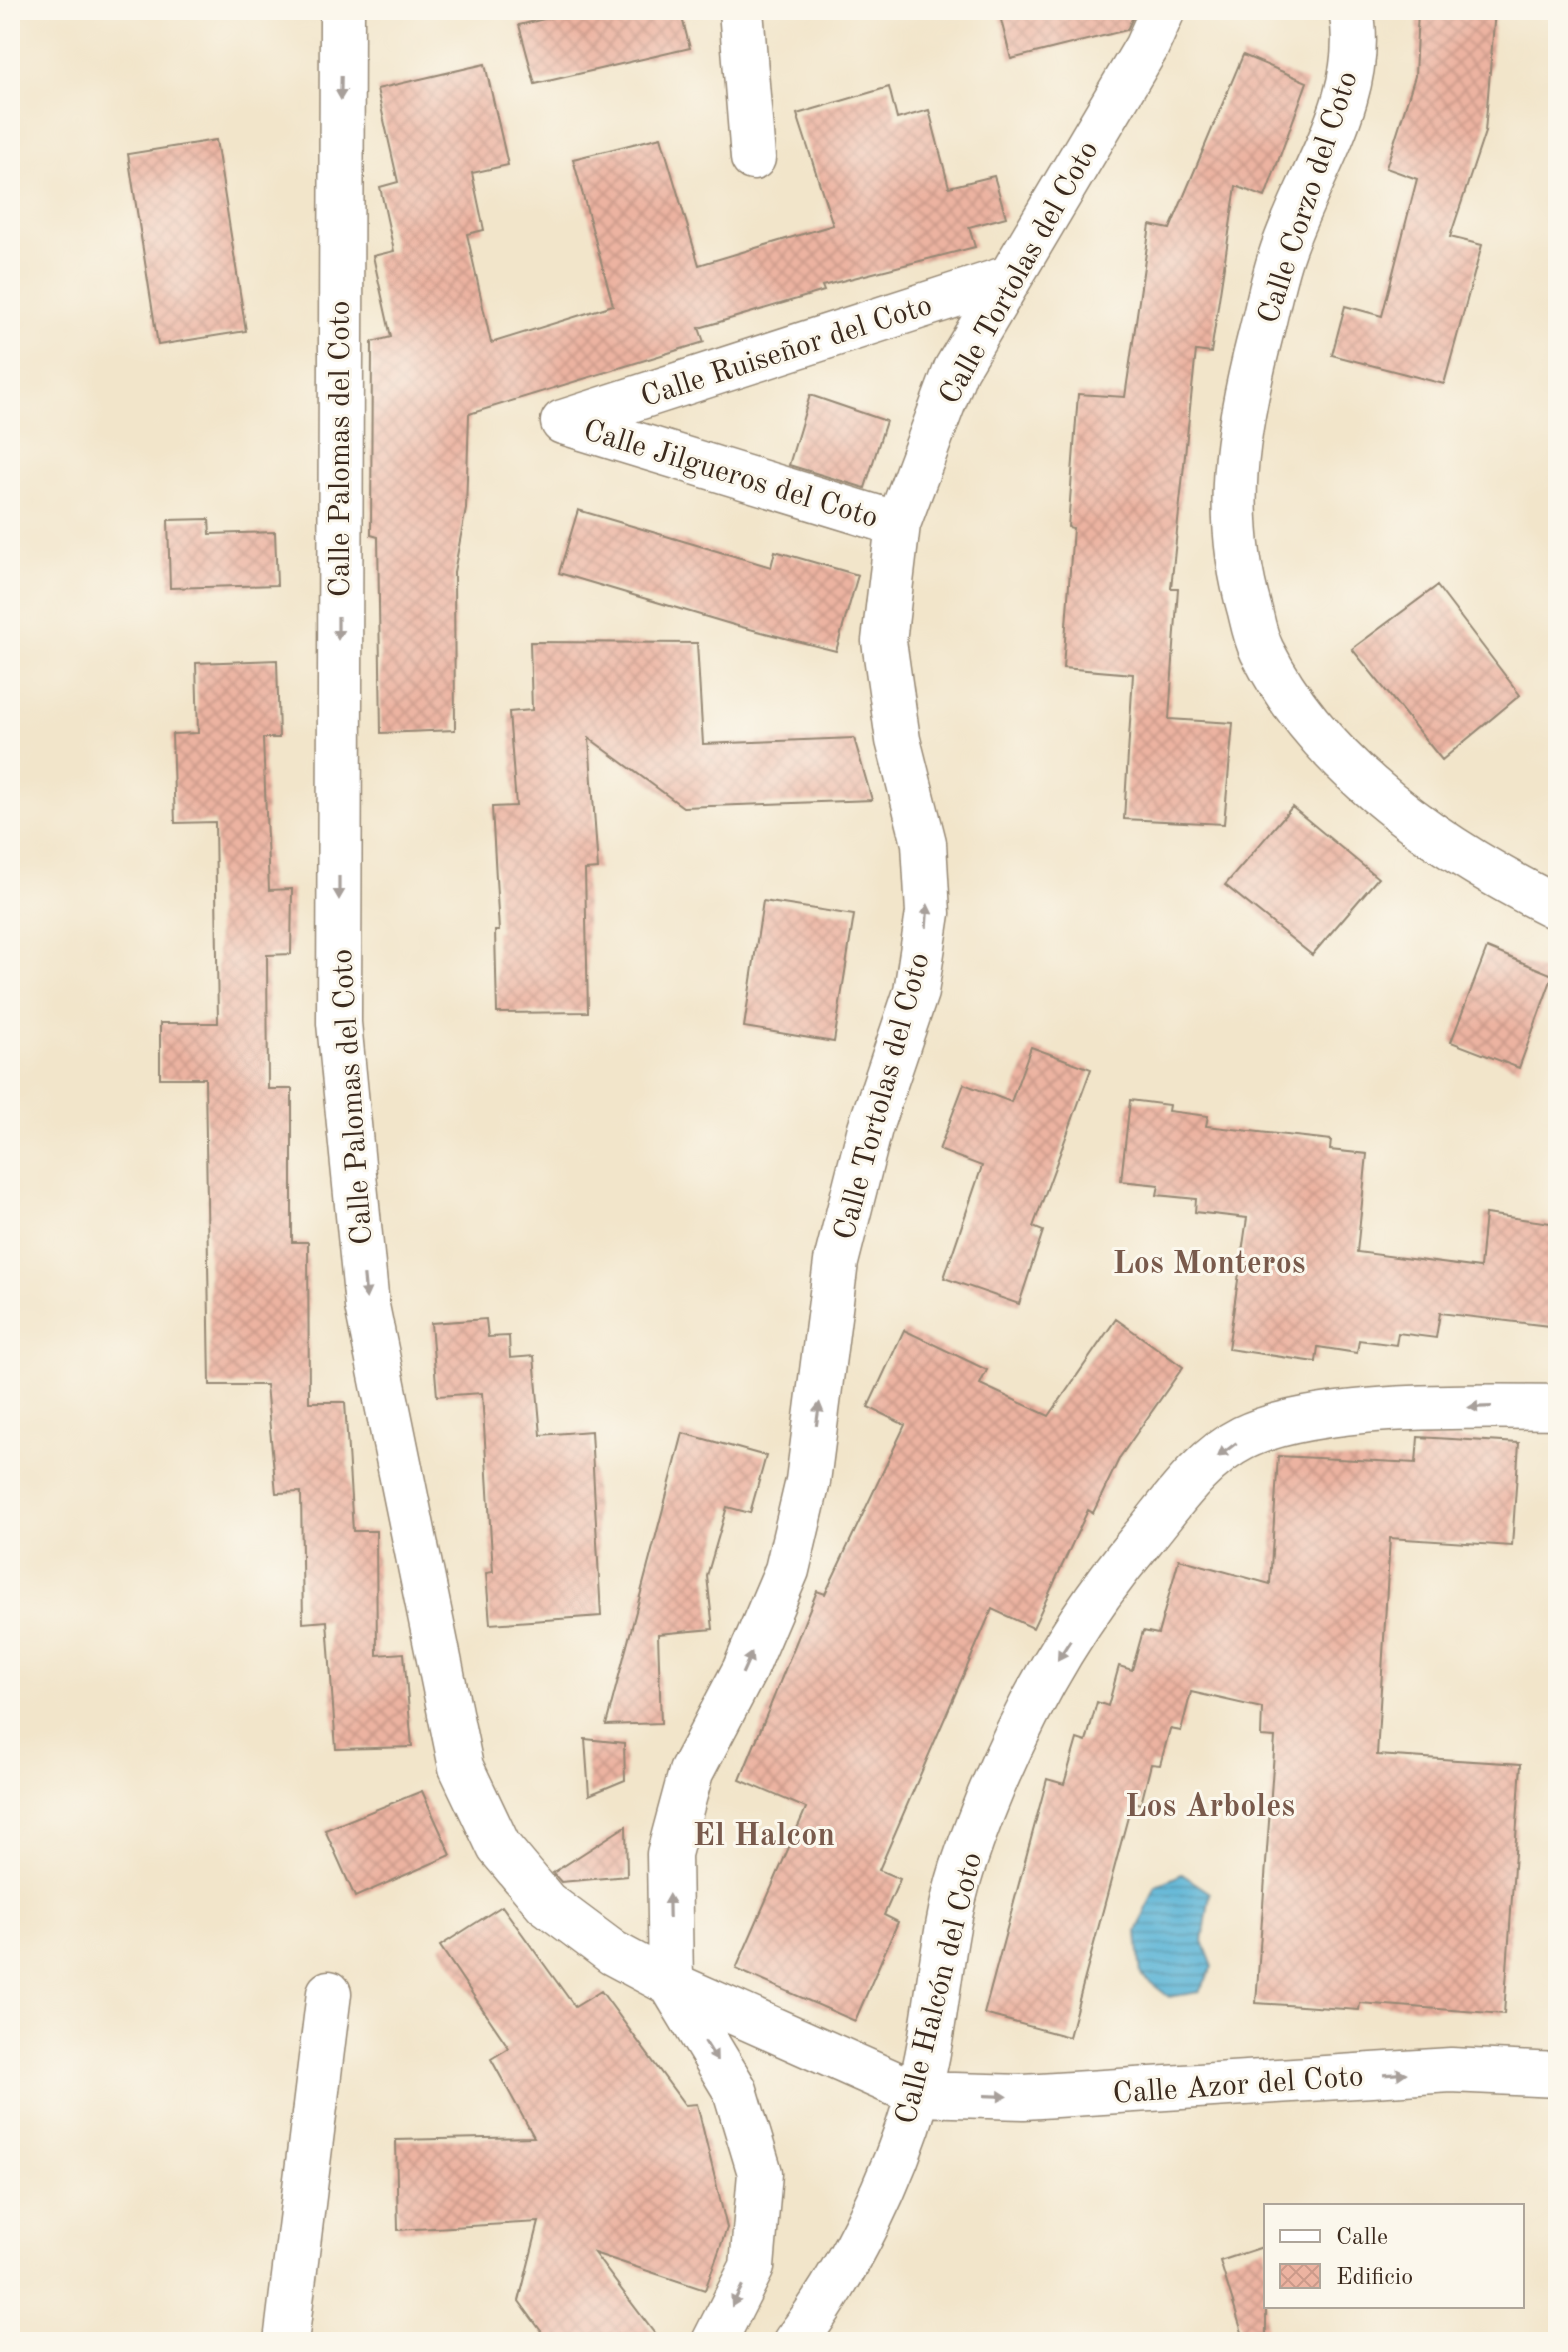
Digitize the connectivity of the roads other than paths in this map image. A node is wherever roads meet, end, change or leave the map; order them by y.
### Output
1 (342, 10) edge
2 (741, 10) edge
3 (1163, 10) edge
4 (1351, 10) edge
5 (753, 158) dead end
6 (1008, 278) junction
7 (563, 422) joint
8 (898, 524) junction
9 (1558, 908) edge
10 (1558, 1407) edge
11 (671, 1984) junction
12 (329, 1993) dead end
13 (1558, 2075) edge
14 (918, 2094) junction
15 (286, 2342) edge
16 (714, 2342) edge
17 (795, 2342) edge

1 -> 11 street, Calle Palomas del Coto
2 - 5 street
3 - 6 street, Calle Tortolas del Coto
4 - 9 street, Calle Corzo del Coto
6 - 7 street, Calle Ruiseñor del Coto
6 - 8 street, Calle Tortolas del Coto
7 - 8 street, Calle Jilgueros del Coto
11 -> 8 street, Calle Tortolas del Coto
10 -> 14 street, Calle Halcón del Coto
11 - 14 street, Calle Palomas del Coto
11 -> 16 street
12 - 15 street
14 -> 13 street, Calle Azor del Coto
14 - 17 street, Calle Halcón del Coto

